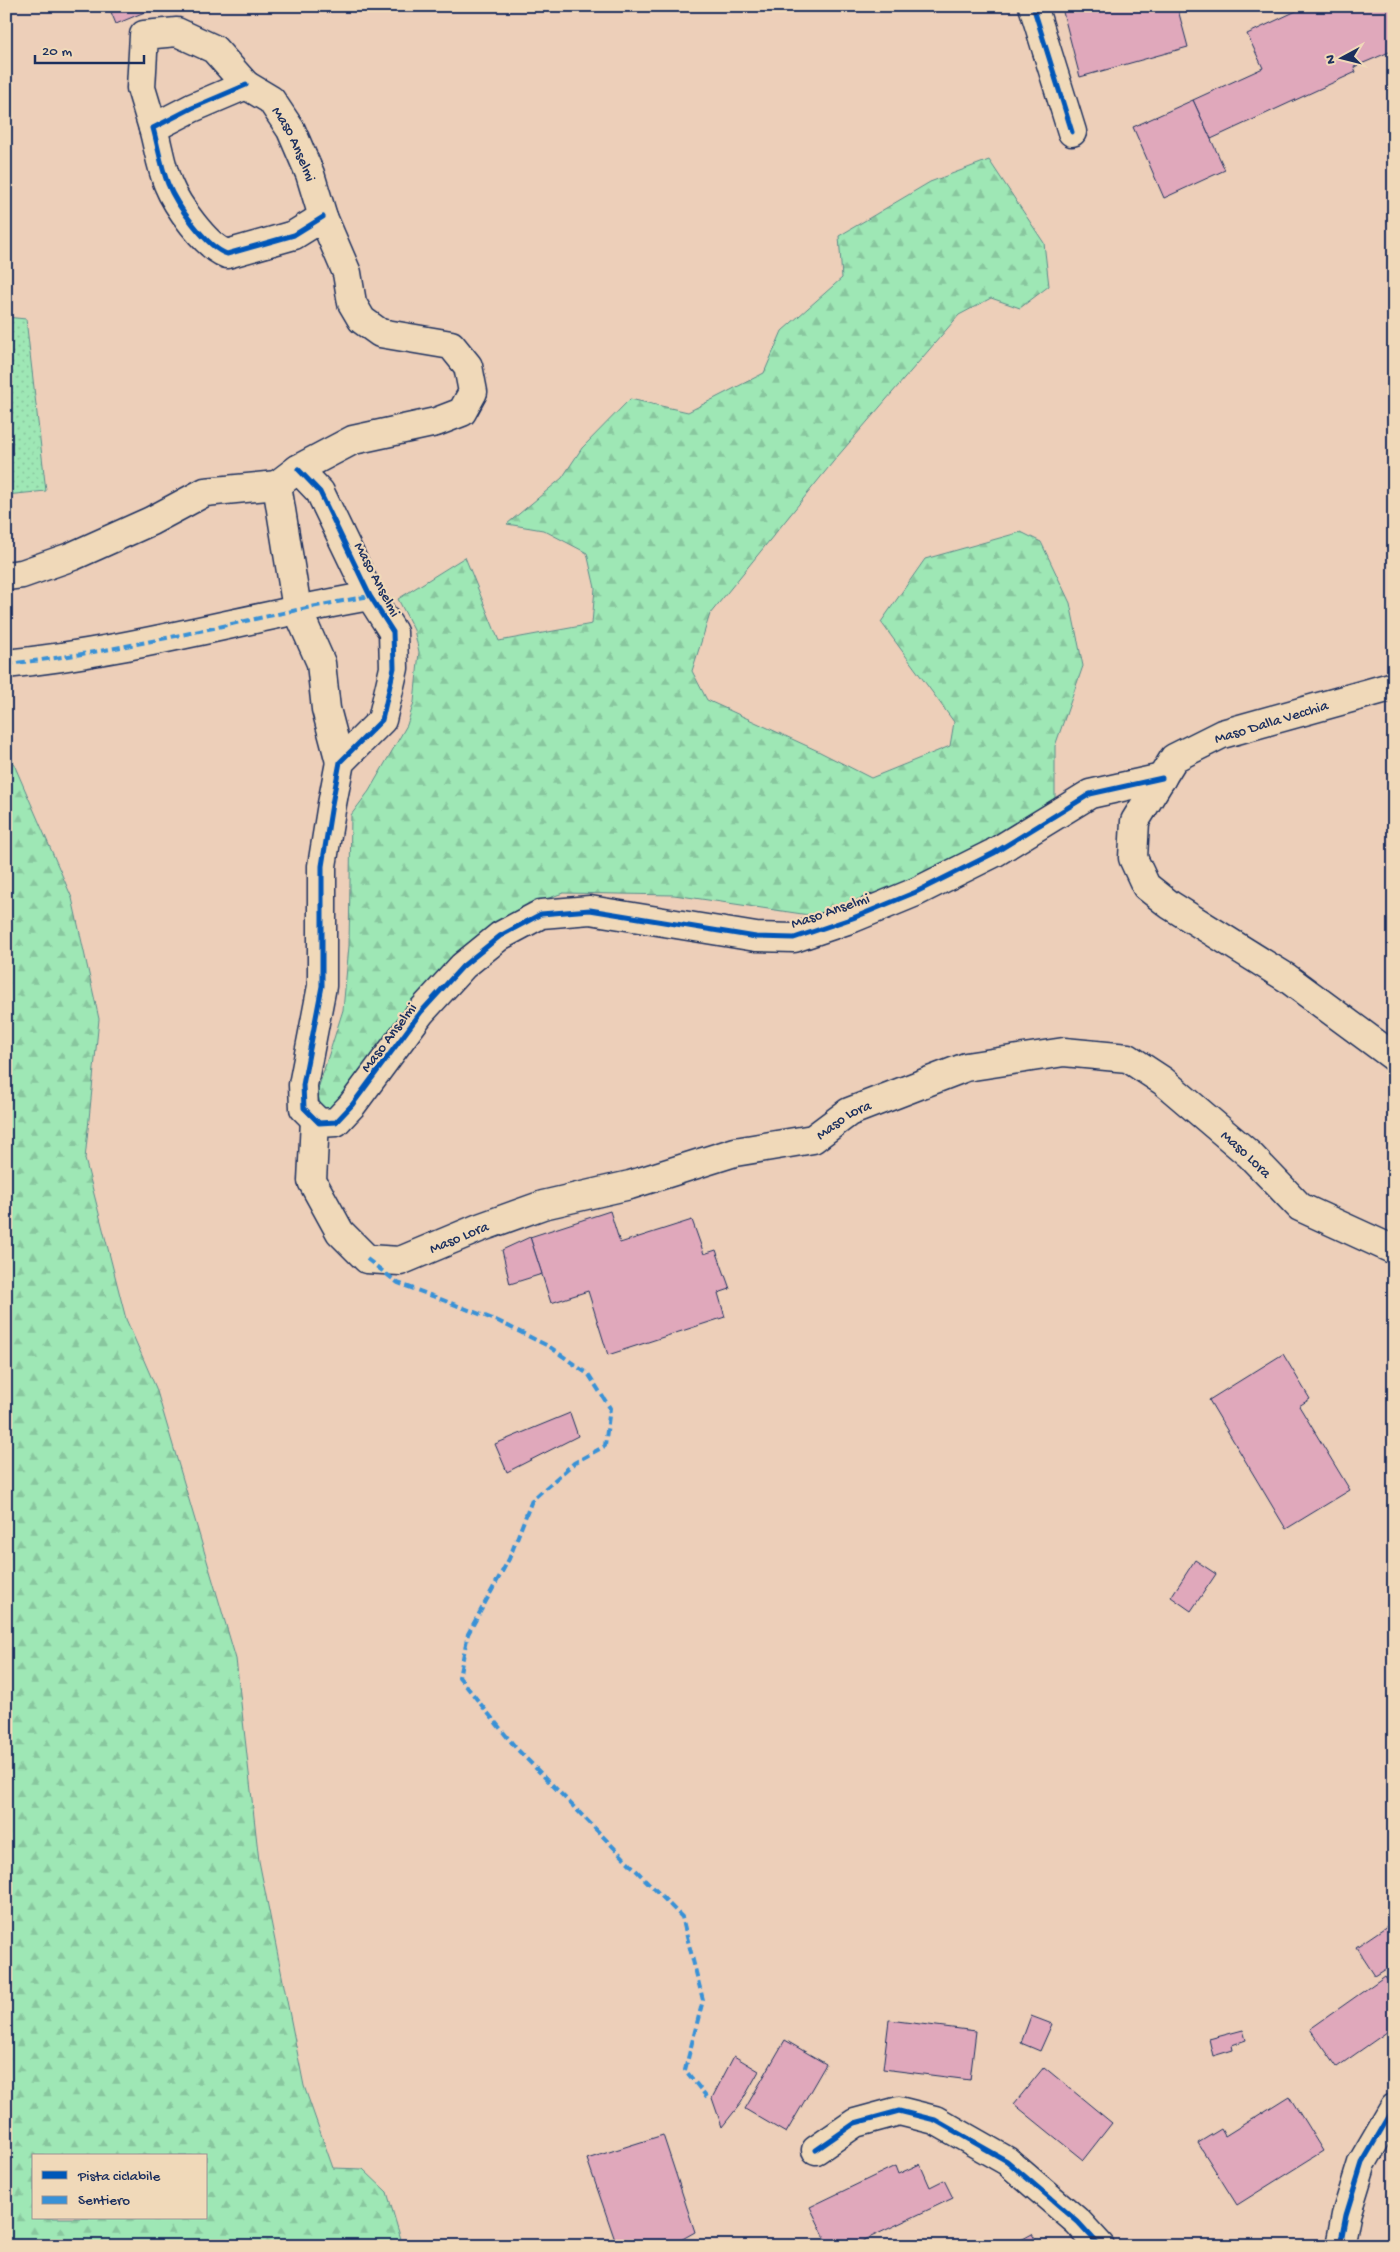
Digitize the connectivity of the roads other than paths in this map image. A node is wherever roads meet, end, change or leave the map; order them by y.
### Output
1 (1033, 6) edge
2 (246, 85) junction
3 (153, 128) junction
4 (1072, 132) dead end
5 (323, 217) junction
6 (298, 469) junction
7 (277, 485) junction
8 (6, 576) edge
9 (370, 596) junction
10 (297, 608) junction
11 (6, 664) edge
12 (1394, 686) edge
13 (340, 762) junction
14 (1162, 778) junction
15 (1394, 1057) edge
16 (315, 1120) junction
17 (1394, 1250) edge
18 (1394, 2108) edge
19 (816, 2150) dead end
20 (1100, 2246) edge
21 (1340, 2246) edge

1 - 4 street
2 - 3 street
2 - 3 street, Maso Anselmi
2 - 5 street, Maso Anselmi
3 - 5 street, Maso Anselmi
5 - 6 street, Maso Anselmi
6 - 7 street, Maso Anselmi
6 - 9 street, Maso Anselmi
7 - 8 street
7 - 10 street
9 - 10 street, Maso Anselmi
9 - 13 street, Maso Anselmi
10 - 11 street, Maso Anselmi
10 - 13 street
12 - 14 street, Maso Dalla Vecchia
13 - 16 street
14 - 15 street
14 - 16 street, Maso Anselmi
16 - 17 street, Maso Lora
18 - 21 street
19 - 20 street

